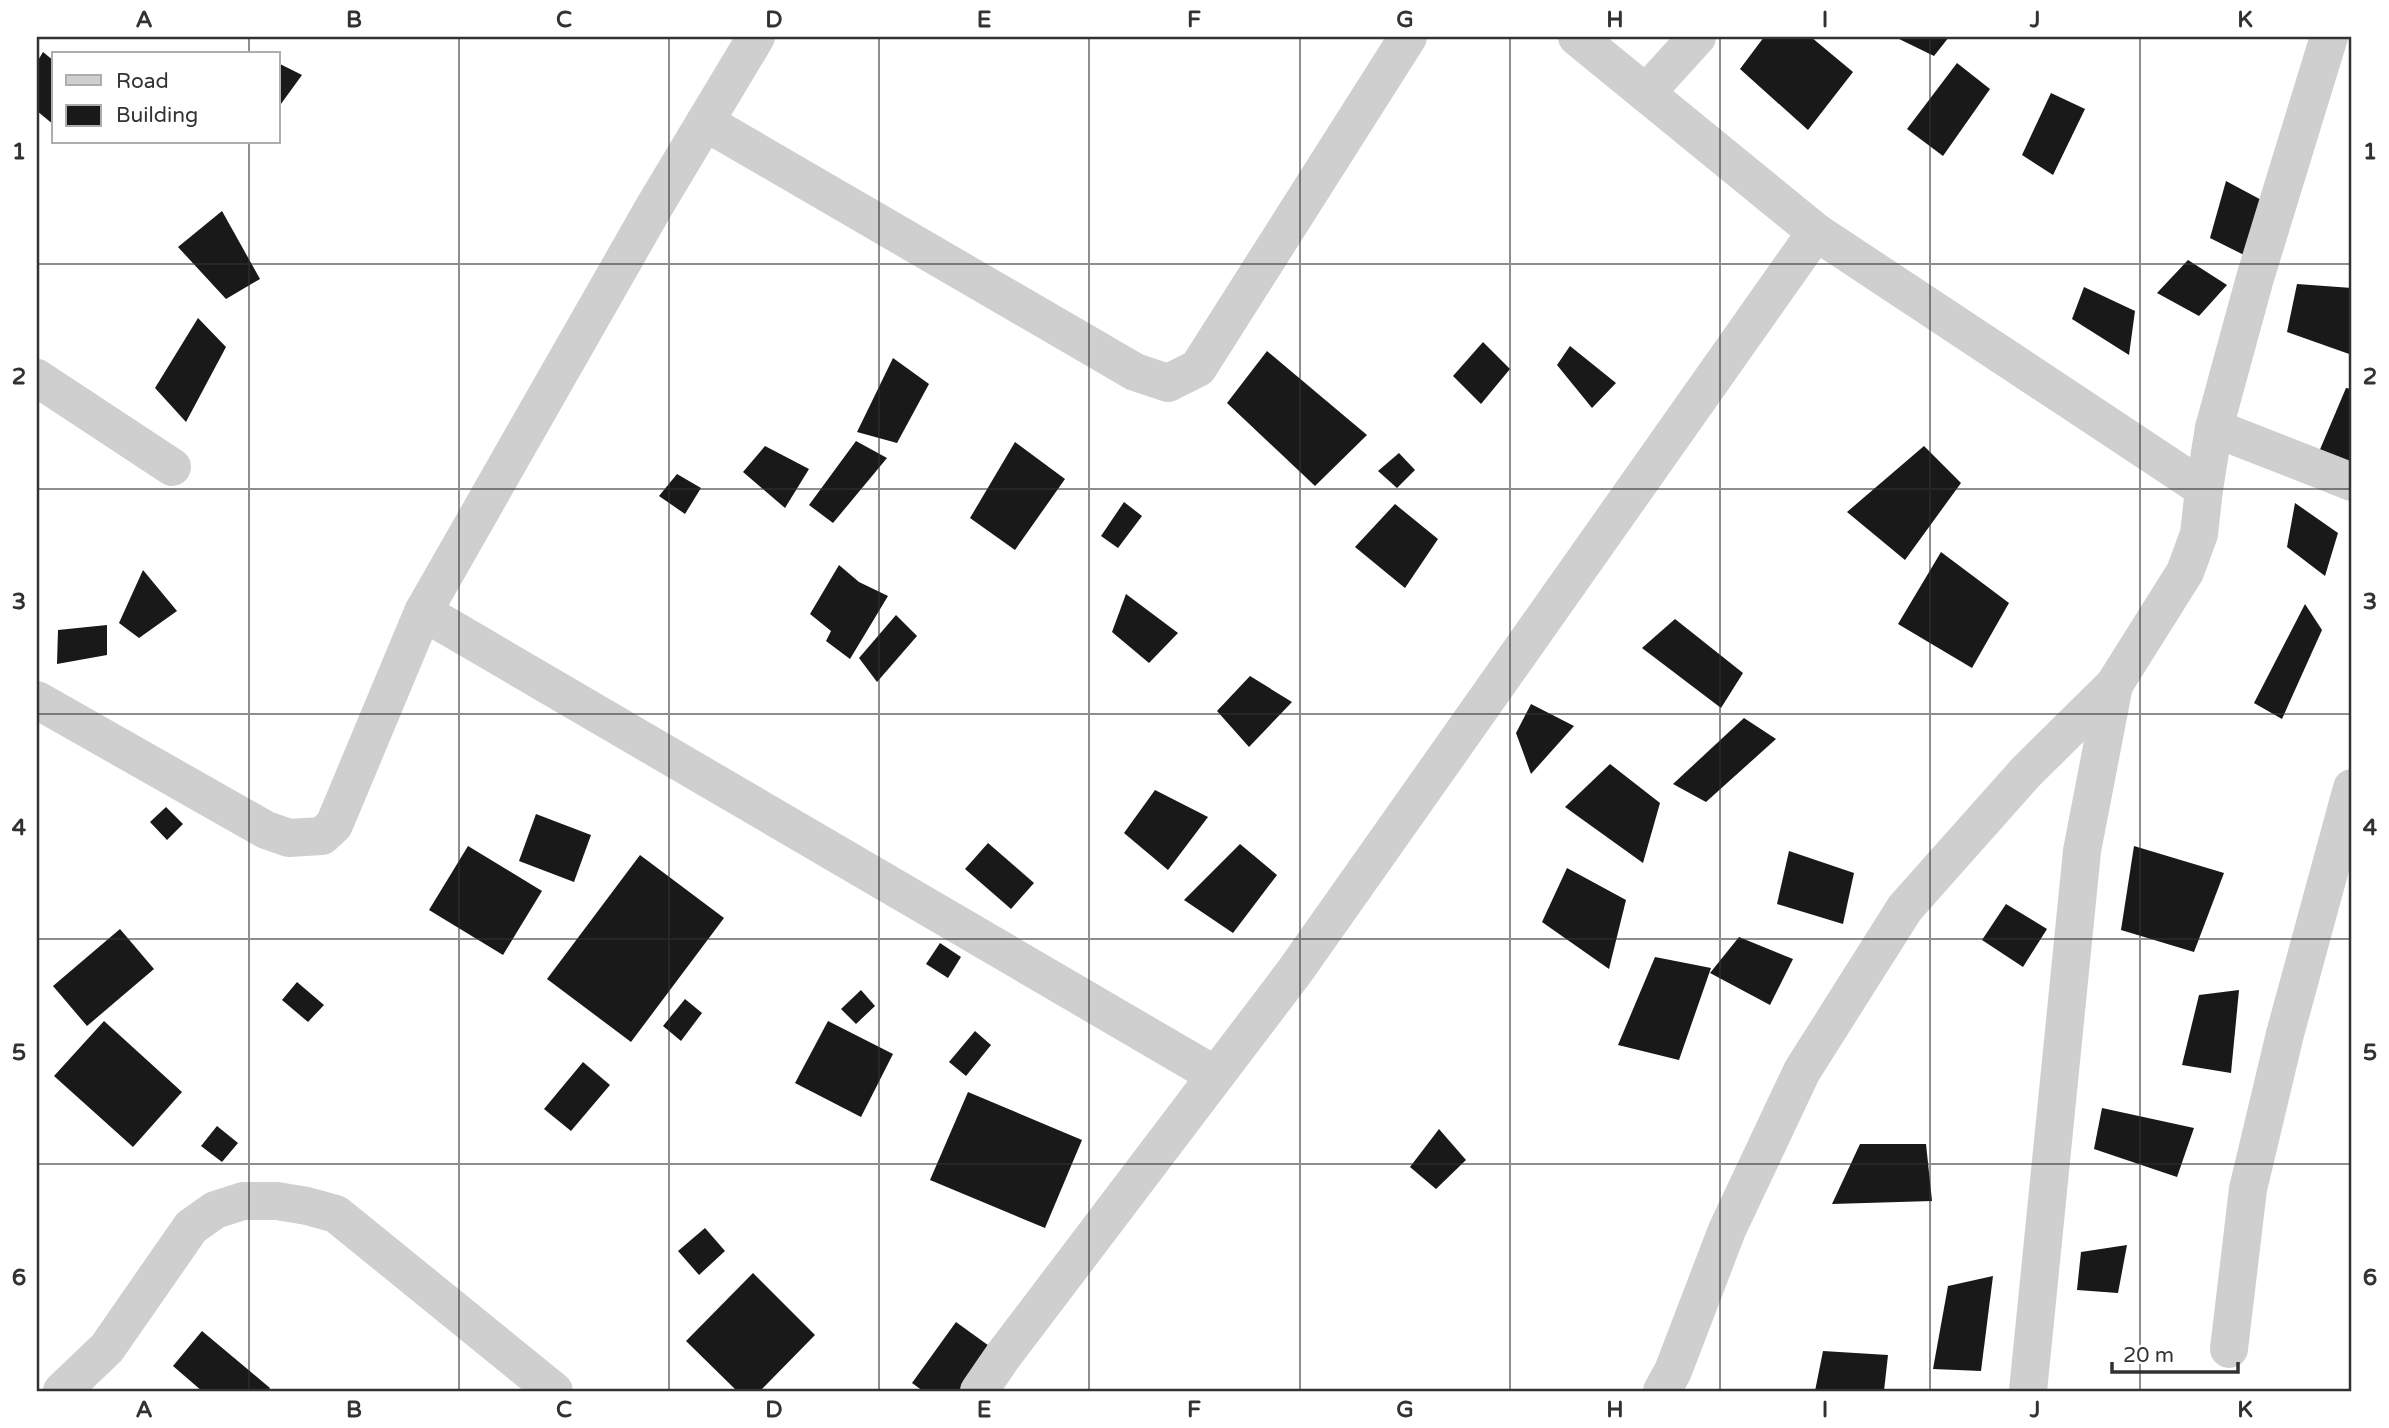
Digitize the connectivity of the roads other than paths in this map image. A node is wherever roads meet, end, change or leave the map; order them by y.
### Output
1 (756, 37) edge
2 (1408, 37) edge
3 (1577, 37) edge
4 (1697, 37) edge
5 (2329, 37) edge
6 (1646, 93) junction
7 (705, 122) junction
8 (1816, 232) junction
9 (37, 378) edge
10 (2214, 428) junction
11 (172, 467) dead end
12 (2352, 482) edge
13 (2204, 489) junction
14 (424, 612) junction
15 (2114, 685) junction
16 (37, 700) edge
17 (2352, 788) edge
18 (1215, 1074) junction
19 (2229, 1349) dead end
20 (61, 1391) edge
21 (554, 1391) edge
22 (979, 1391) edge
23 (1662, 1391) edge
24 (2028, 1391) edge

1 - 7 street
2 - 7 street
3 - 6 street
4 - 6 street
5 - 10 street
6 - 8 street
7 - 14 street
8 - 13 street
8 - 18 street
9 - 11 street
10 - 12 street
10 - 13 street
13 - 15 street
14 - 16 street
14 - 18 street
15 - 23 street
15 - 24 street
17 - 19 street
18 - 22 street
20 - 21 street

